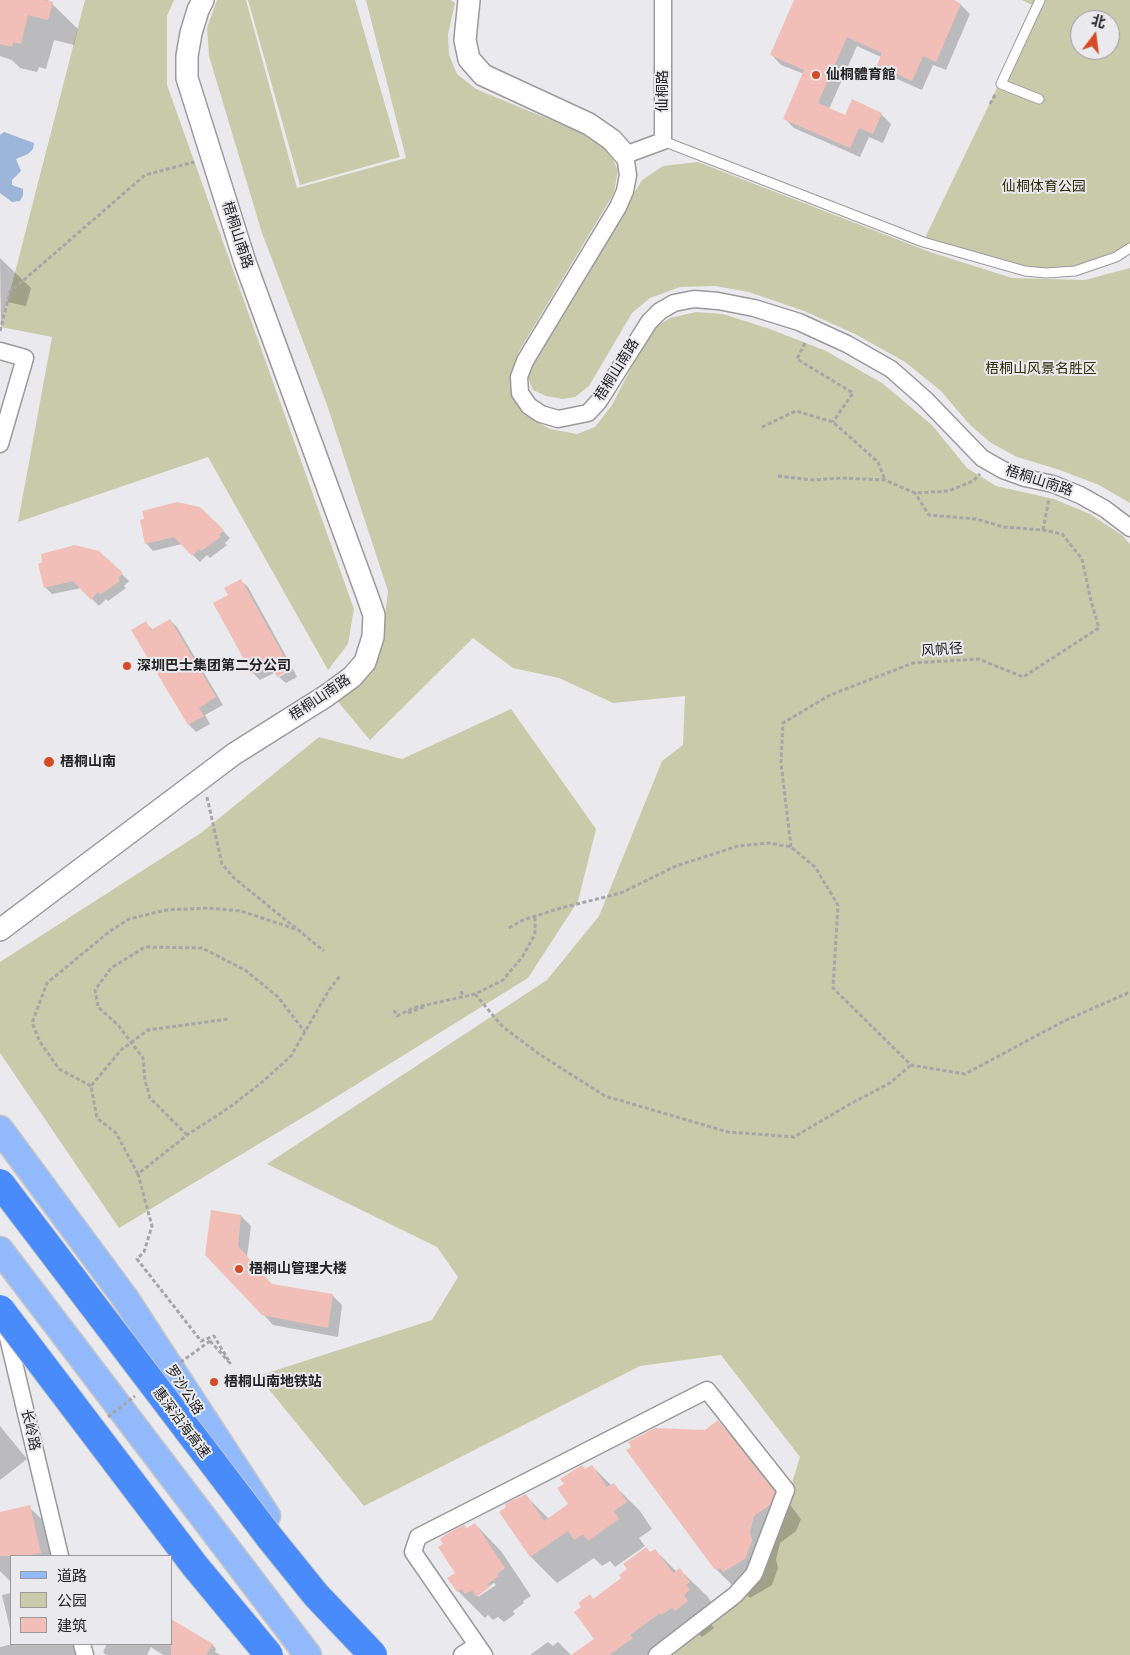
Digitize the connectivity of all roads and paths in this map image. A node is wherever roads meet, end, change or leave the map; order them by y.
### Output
1 (204, 0) edge
2 (470, 0) edge
3 (663, 0) edge
4 (1040, 0) edge
5 (1039, 100) dead end
6 (663, 140) junction
7 (625, 155) junction
8 (212, 157) junction
9 (1130, 248) edge
10 (813, 328) junction
11 (0, 331) edge
12 (0, 351) edge
13 (833, 422) junction
14 (762, 427) dead end
15 (0, 444) edge
16 (990, 462) junction
17 (778, 476) dead end
18 (885, 480) junction
19 (1053, 484) junction
20 (916, 493) junction
21 (1130, 528) edge
22 (1042, 530) junction
23 (203, 777) junction
24 (792, 847) junction
25 (535, 916) junction
26 (509, 928) dead end
27 (0, 930) edge
28 (301, 932) junction
29 (324, 951) dead end
30 (340, 976) dead end
31 (461, 991) dead end
32 (1130, 992) edge
33 (475, 994) junction
34 (463, 996) junction
35 (436, 1003) junction
36 (394, 1010) dead end
37 (400, 1010) dead end
38 (228, 1019) dead end
39 (305, 1032) junction
40 (132, 1042) junction
41 (911, 1065) junction
42 (91, 1086) junction
43 (0, 1129) edge
44 (187, 1135) junction
45 (138, 1174) junction
46 (0, 1183) edge
47 (0, 1250) edge
48 (0, 1303) edge
49 (0, 1309) edge
50 (210, 1340) dead end
51 (60, 1555) edge
52 (481, 1650) edge
53 (269, 1655) edge
54 (308, 1655) edge
55 (362, 1655) edge
56 (373, 1655) edge
57 (462, 1655) edge
58 (657, 1655) edge

1 - 8 street, 梧桐山南路
2 - 7 street
3 - 6 street, 仙桐路
4 - 5 lane
6 - 7 street
6 - 9 lane
7 - 10 street, 梧桐山南路
8 - 11 path
8 - 23 street, 梧桐山南路
10 - 13 path
10 - 16 street, 梧桐山南路
12 - 15 street
13 - 14 path
13 - 18 path
16 - 19 street, 梧桐山南路
16 - 20 path
17 - 18 path
18 - 20 path
19 - 21 street, 梧桐山南路
19 - 22 path
20 - 22 path
22 - 24 path, 风帆径
23 - 27 street, 梧桐山南路
23 - 28 path
24 - 25 path
24 - 41 path
25 - 26 path
25 - 33 path
28 - 29 path
28 - 42 path
30 - 39 path
31 - 34 path
32 - 41 path
33 - 34 path
33 - 41 path
34 - 35 path
35 - 36 path
35 - 37 path
38 - 40 path
39 - 40 path
39 - 44 path
40 - 42 path
40 - 44 path
42 - 45 path
43 - 55 main road, 罗沙公路
44 - 45 path
45 - 50 path
46 - 56 highway, 惠深沿海高速, bridge
47 - 54 main road
48 - 51 street, 长岭路
49 - 53 highway, bridge
52 - 57 street
52 - 58 street

